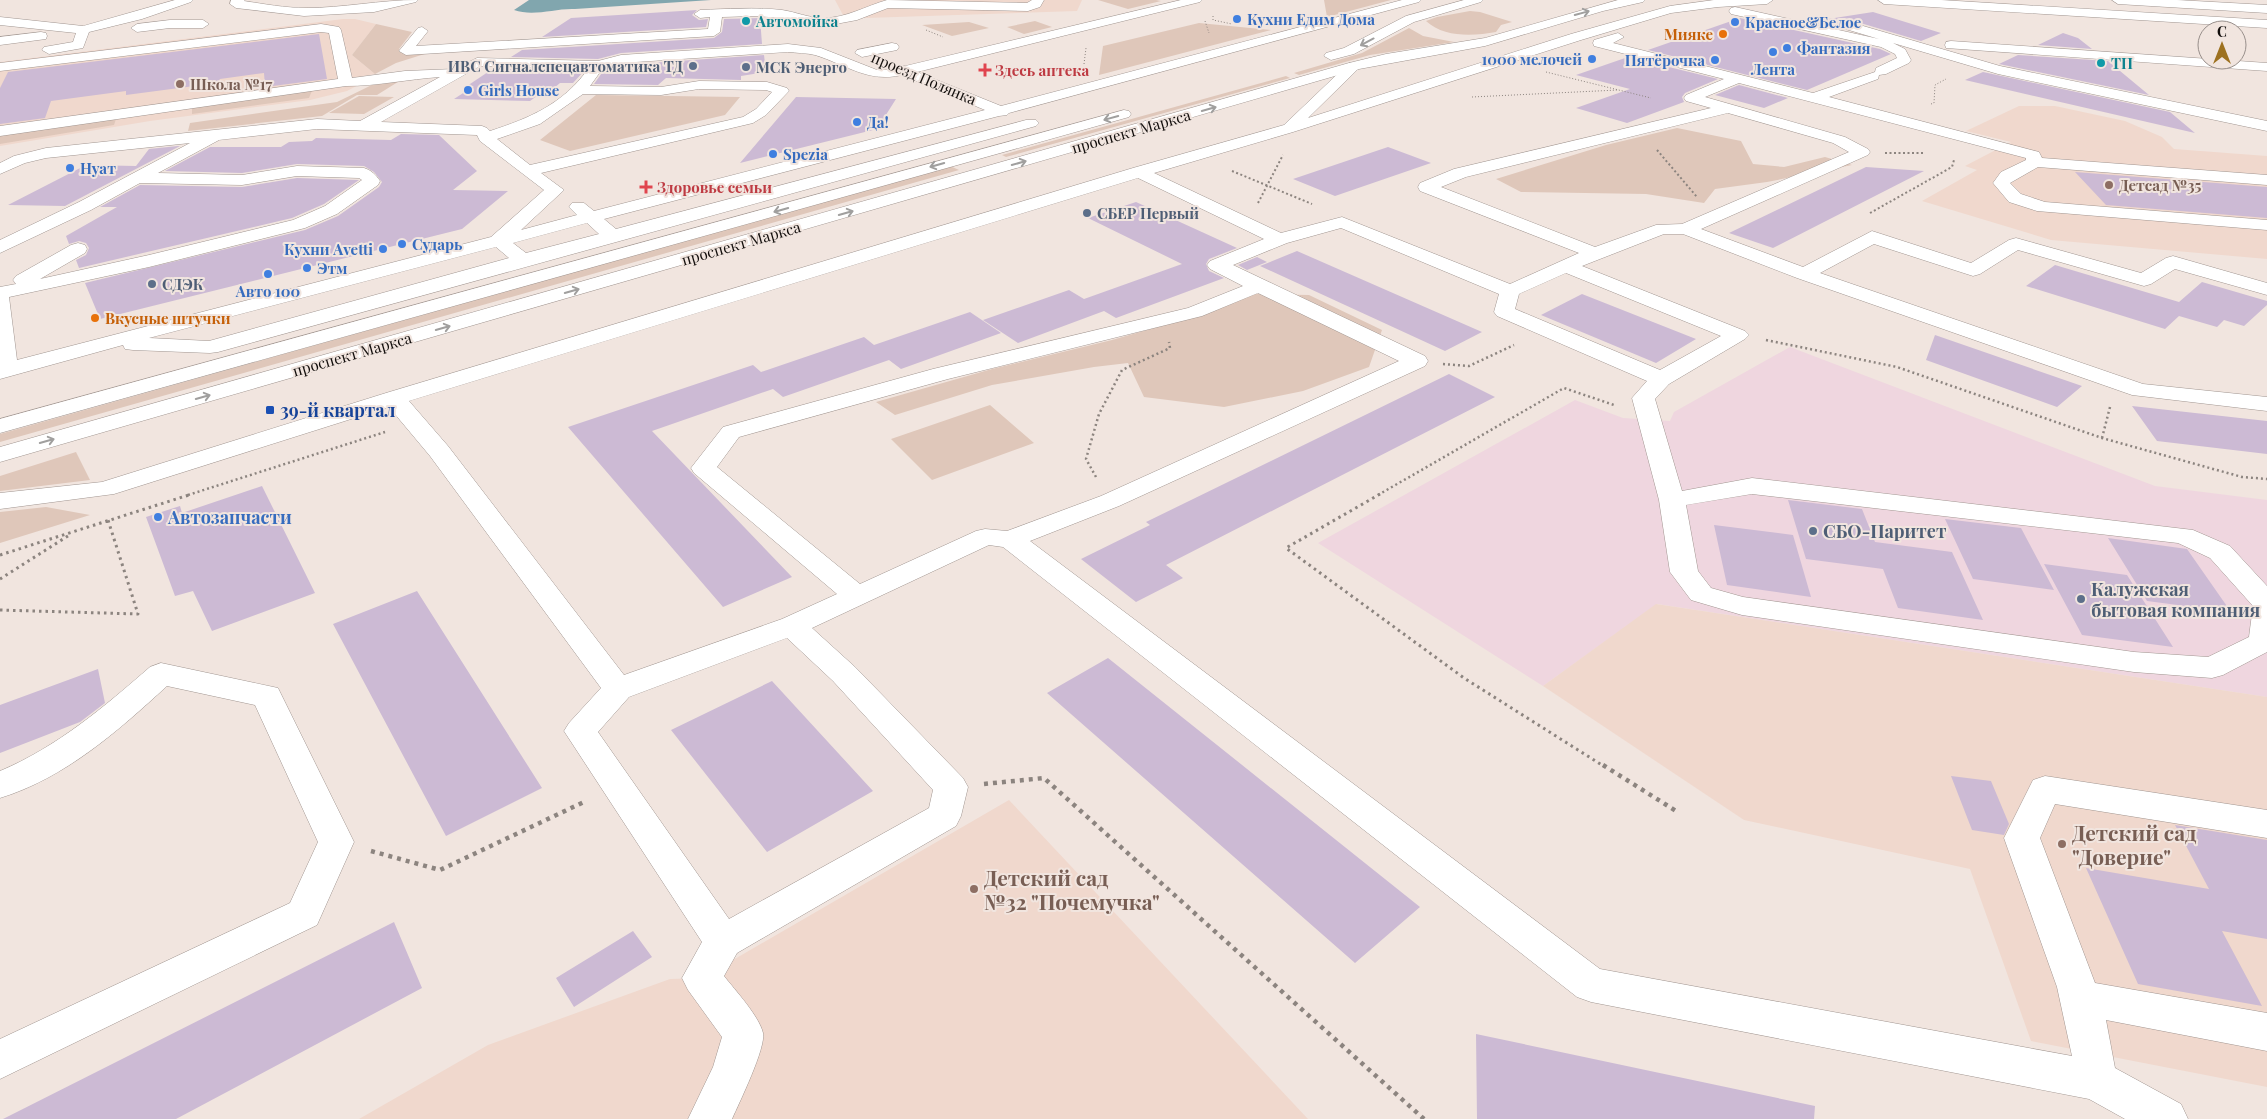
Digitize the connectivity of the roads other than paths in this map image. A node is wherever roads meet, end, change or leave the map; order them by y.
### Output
1 (186, 0) edge
2 (239, 0) edge
3 (412, 0) edge
4 (1038, 0) edge
5 (1196, 0) edge
6 (1415, 0) edge
7 (1477, 0) edge
8 (1639, 0) edge
9 (1767, 0) edge
10 (1884, 0) edge
11 (2118, 0) edge
12 (2252, 0) edge
13 (2267, 1) edge
14 (888, 2) edge
15 (1722, 4) edge
16 (816, 8) dead end
17 (2267, 9) edge
18 (717, 13) junction
19 (700, 14) dead end
20 (1702, 19) dead end
21 (0, 21) edge
22 (825, 22) junction
23 (203, 24) dead end
24 (2267, 24) edge
25 (1846, 25) dead end
26 (1609, 28) junction
27 (1530, 29) junction
28 (422, 31) dead end
29 (1996, 35) dead end
30 (835, 36) dead end
31 (1448, 37) dead end
32 (133, 39) dead end
33 (81, 40) junction
34 (0, 41) edge
35 (1485, 42) junction
36 (1914, 45) junction
37 (848, 46) dead end
38 (2154, 46) dead end
39 (892, 47) dead end
40 (2052, 51) junction
41 (862, 53) junction
42 (0, 57) edge
43 (2197, 57) edge
44 (2197, 61) edge
45 (598, 65) junction
46 (2247, 65) edge
47 (1354, 66) junction
48 (2267, 66) edge
49 (0, 67) edge
50 (902, 70) junction
51 (456, 72) junction
52 (1738, 78) junction
53 (1122, 79) junction
54 (1167, 80) dead end
55 (346, 82) junction
56 (580, 90) junction
57 (1814, 98) junction
58 (1177, 100) dead end
59 (1728, 108) junction
60 (997, 110) junction
61 (1139, 110) dead end
62 (1031, 123) junction
63 (363, 126) junction
64 (2267, 126) edge
65 (1288, 129) junction
66 (0, 131) edge
67 (1054, 133) junction
68 (215, 136) junction
69 (486, 138) junction
70 (964, 157) junction
71 (2035, 162) junction
72 (0, 169) edge
73 (527, 171) junction
74 (993, 171) junction
75 (1138, 172) junction
76 (137, 178) junction
77 (2267, 180) edge
78 (555, 190) junction
79 (590, 216) junction
80 (2267, 225) edge
81 (1685, 229) junction
82 (613, 236) junction
83 (1280, 239) junction
84 (498, 240) junction
85 (0, 248) edge
86 (78, 248) dead end
87 (1595, 252) junction
88 (523, 260) junction
89 (1565, 266) junction
90 (1804, 274) junction
91 (508, 286) junction
92 (1259, 286) junction
93 (2267, 289) edge
94 (1510, 291) junction
95 (0, 293) edge
96 (0, 298) edge
97 (525, 305) junction
98 (105, 343) junction
99 (2, 371) edge
100 (1661, 379) junction
101 (394, 398) junction
102 (2267, 404) edge
103 (0, 426) edge
104 (0, 455) edge
105 (1672, 500) junction
106 (0, 501) edge
107 (1010, 539) junction
108 (856, 596) junction
109 (2267, 605) edge
110 (792, 626) junction
111 (618, 689) junction
112 (0, 784) edge
113 (2267, 824) edge
114 (723, 941) junction
115 (2082, 998) junction
116 (2267, 1032) edge
117 (0, 1060) edge
118 (2096, 1080) junction
119 (710, 1119) edge
120 (2166, 1119) edge

1 - 33 main road
2 - 3 main road
4 - 14 main road
5 - 50 main road
6 - 53 main road
7 -> 58 main road, проспект Маркса
27 -> 8 main road, проспект Маркса
9 - 15 main road
10 - 24 main road
11 - 17 main road
12 - 13 main road
14 - 22 main road
15 - 20 main road
15 - 26 main road
15 - 57 main road
16 - 22 main road
18 - 19 main road
18 - 22 main road
18 - 28 main road
21 - 33 main road
22 - 30 main road
23 - 33 main road
25 - 36 main road
26 - 27 main road
26 - 52 main road
26 - 65 main road
27 - 35 main road, проспект Маркса
29 - 40 main road
31 - 35 main road, проспект Маркса
32 - 33 main road
33 - 34 main road
33 - 42 main road
33 - 49 main road
33 - 55 main road
35 - 47 main road, проспект Маркса
36 - 40 main road
36 - 64 main road
37 - 41 main road, проезд Полянка
38 - 43 main road
39 - 41 main road
40 - 44 main road
41 - 50 main road, проезд Полянка
45 - 50 main road
45 - 51 main road
45 - 56 main road
46 - 48 main road
47 - 65 main road
74 -> 47 main road, проспект Маркса
50 - 60 main road, проезд Полянка
51 - 55 main road
51 - 63 main road
52 - 57 main road
52 - 59 main road
53 - 54 main road
53 - 60 main road
55 - 66 main road
56 - 69 main road
56 - 73 main road
57 - 71 main road
59 - 81 main road
59 - 87 main road
60 - 62 main road, проезд Полянка
60 - 79 main road
61 -> 67 main road, проспект Маркса
62 - 67 main road, проезд Полянка
62 - 82 main road
63 - 68 main road
63 - 69 main road
65 - 75 main road
67 - 70 main road, проспект Маркса
68 - 72 main road
68 - 76 main road
69 - 73 main road
70 - 74 main road
70 -> 91 main road, проспект Маркса
71 - 77 main road
71 - 80 main road
73 - 78 main road
97 -> 74 main road, проспект Маркса
75 - 83 main road
75 - 101 main road
76 - 85 main road
76 - 95 main road
78 - 79 main road
78 - 84 main road
79 - 82 main road
79 - 84 main road
81 - 87 main road
81 - 90 main road
82 - 88 main road
83 - 92 main road
83 - 94 main road
84 - 88 main road
84 - 98 main road
86 - 95 main road
87 - 89 main road
88 - 98 main road
89 - 94 main road
89 - 100 main road
90 - 93 main road
90 - 102 main road
91 - 97 main road
91 - 103 main road, проспект Маркса
92 - 107 main road
92 - 108 main road
94 - 100 main road
96 - 99 main road
104 -> 97 main road, проспект Маркса
98 - 99 main road
100 - 105 main road
101 - 106 main road
101 - 111 main road
105 - 109 main road
105 - 109 main road
107 - 108 main road
107 - 118 main road
108 - 110 main road
110 - 111 main road
110 - 114 main road
111 - 114 main road
112 - 117 main road
113 - 115 main road
114 - 119 main road
115 - 116 main road
115 - 118 main road
118 - 120 main road

